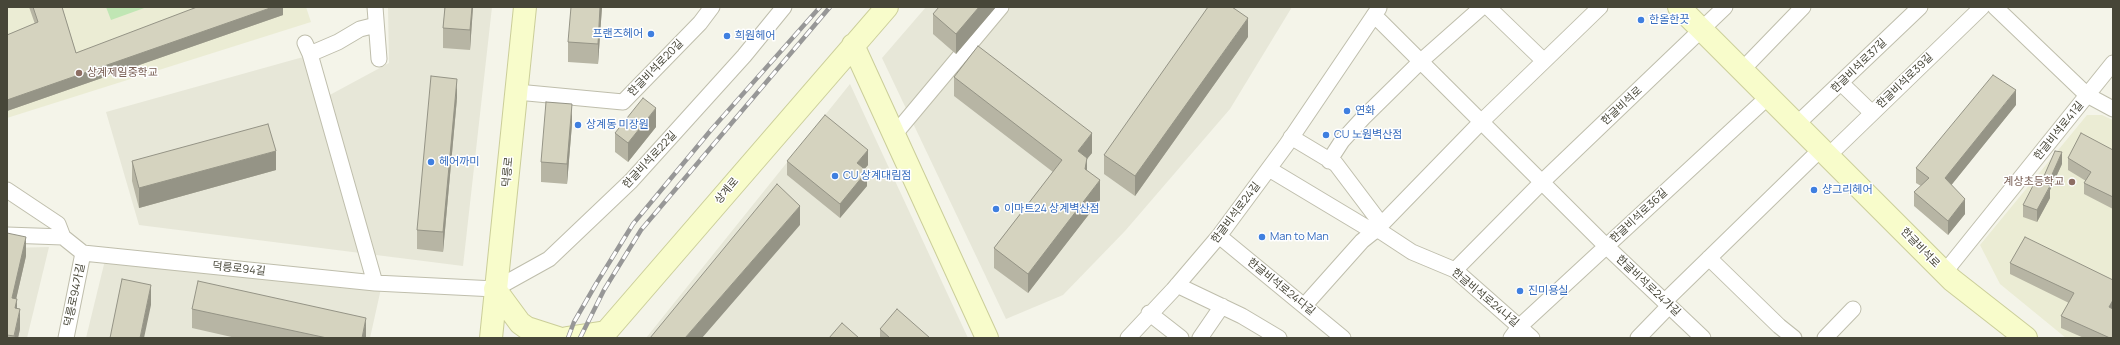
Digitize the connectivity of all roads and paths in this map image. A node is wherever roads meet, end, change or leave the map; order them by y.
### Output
1 (375, 7) edge
2 (525, 7) edge
3 (712, 7) edge
4 (784, 7) edge
5 (887, 7) edge
6 (1001, 7) edge
7 (1482, 7) edge
8 (1488, 7) edge
9 (1600, 7) edge
10 (1679, 7) edge
11 (1725, 7) edge
12 (1803, 7) edge
13 (1920, 7) edge
14 (1982, 7) edge
15 (1995, 7) edge
16 (1377, 11) edge
17 (376, 25) junction
18 (1702, 31) junction
19 (853, 45) junction
20 (378, 59) dead end
21 (1421, 61) junction
22 (1544, 61) junction
23 (2113, 63) edge
24 (1742, 70) junction
25 (1841, 83) junction
26 (517, 92) junction
27 (2087, 95) junction
28 (1769, 96) junction
29 (2113, 109) edge
30 (1872, 114) junction
31 (1481, 122) junction
32 (1797, 124) junction
33 (894, 135) junction
34 (1291, 137) junction
35 (1825, 152) junction
36 (1329, 160) junction
37 (1269, 169) junction
38 (1542, 182) junction
39 (7, 190) edge
40 (1378, 228) junction
41 (7, 235) edge
42 (1219, 236) junction
43 (63, 237) junction
44 (1606, 246) junction
45 (83, 253) junction
46 (1709, 258) junction
47 (1455, 270) junction
48 (1944, 273) junction
49 (375, 283) junction
50 (1177, 285) junction
51 (495, 290) junction
52 (1667, 304) junction
53 (1222, 306) junction
54 (1304, 306) junction
55 (1853, 309) dead end
56 (1149, 313) junction
57 (1515, 332) edge
58 (604, 335) edge
59 (66, 338) edge
60 (491, 338) edge
61 (558, 338) edge
62 (567, 338) edge
63 (987, 338) edge
64 (1128, 338) edge
65 (1181, 338) edge
66 (1200, 338) edge
67 (1278, 338) edge
68 (1343, 338) edge
69 (1532, 338) edge
70 (1638, 338) edge
71 (1703, 338) edge
72 (1794, 338) edge
73 (1825, 338) edge
74 (2026, 338) edge

1 - 17 street
2 - 26 main road, 덕릉로
3 - 26 street, 한글비석로20길
4 - 51 street, 한글비석로22길
5 - 19 main road, 상계로
6 - 33 street
7 - 21 street
8 - 22 street
9 - 22 street
10 - 18 main road, 한글비석로
11 - 18 street
12 - 24 street
13 - 25 street, 한글비석로37길
14 - 30 street, 한글비석로39길
15 - 27 street
16 - 21 street, 한글비석로24가길
16 - 34 street, 한글비석로24길
17 - 20 street
17 - 49 street
18 - 24 main road, 한글비석로
18 - 38 street, 한글비석로
19 - 33 main road
19 - 58 main road, 상계로
21 - 31 street, 한글비석로24가길
21 - 36 street
22 - 31 street
23 - 27 street, 한글비석로41길
24 - 28 main road, 한글비석로
25 - 30 street
25 - 32 street, 한글비석로37길
26 - 51 main road, 덕릉로
27 - 29 street
27 - 48 street, 한글비석로41길
28 - 32 main road, 한글비석로
28 - 44 street, 한글비석로36길
30 - 35 street, 한글비석로39길
31 - 38 street, 한글비석로24가길
31 - 40 street
32 - 35 main road, 한글비석로
33 - 63 main road
34 - 36 street
34 - 37 street, 한글비석로24길
35 - 46 street
35 - 48 main road, 한글비석로
36 - 40 street
37 - 40 street, 한글비석로24나길
37 - 42 street, 한글비석로24길
38 - 44 street, 한글비석로24가길
38 - 47 street
39 - 43 street
40 - 47 street, 한글비석로24나길
40 - 54 street
41 - 43 street
42 - 50 street, 한글비석로24길
42 - 54 street, 한글비석로24다길
43 - 45 street
44 - 52 street, 한글비석로24가길
44 - 57 street, 한글비석로36길
45 - 49 street, 덕릉로94길
45 - 59 street, 덕릉로94가길
46 - 52 street
46 - 72 street
47 - 57 street, 한글비석로24나길
48 - 74 main road, 한글비석로
49 - 51 street, 덕릉로94길
50 - 53 street
50 - 56 street, 한글비석로24길
51 - 60 main road, 덕릉로
51 - 61 main road
52 - 70 street
52 - 71 street, 한글비석로24가길
53 - 66 street
53 - 67 street
54 - 68 street, 한글비석로24다길
55 - 73 street
56 - 64 street, 한글비석로24길
56 - 65 street
57 - 69 street, 한글비석로24나길
58 - 62 main road

